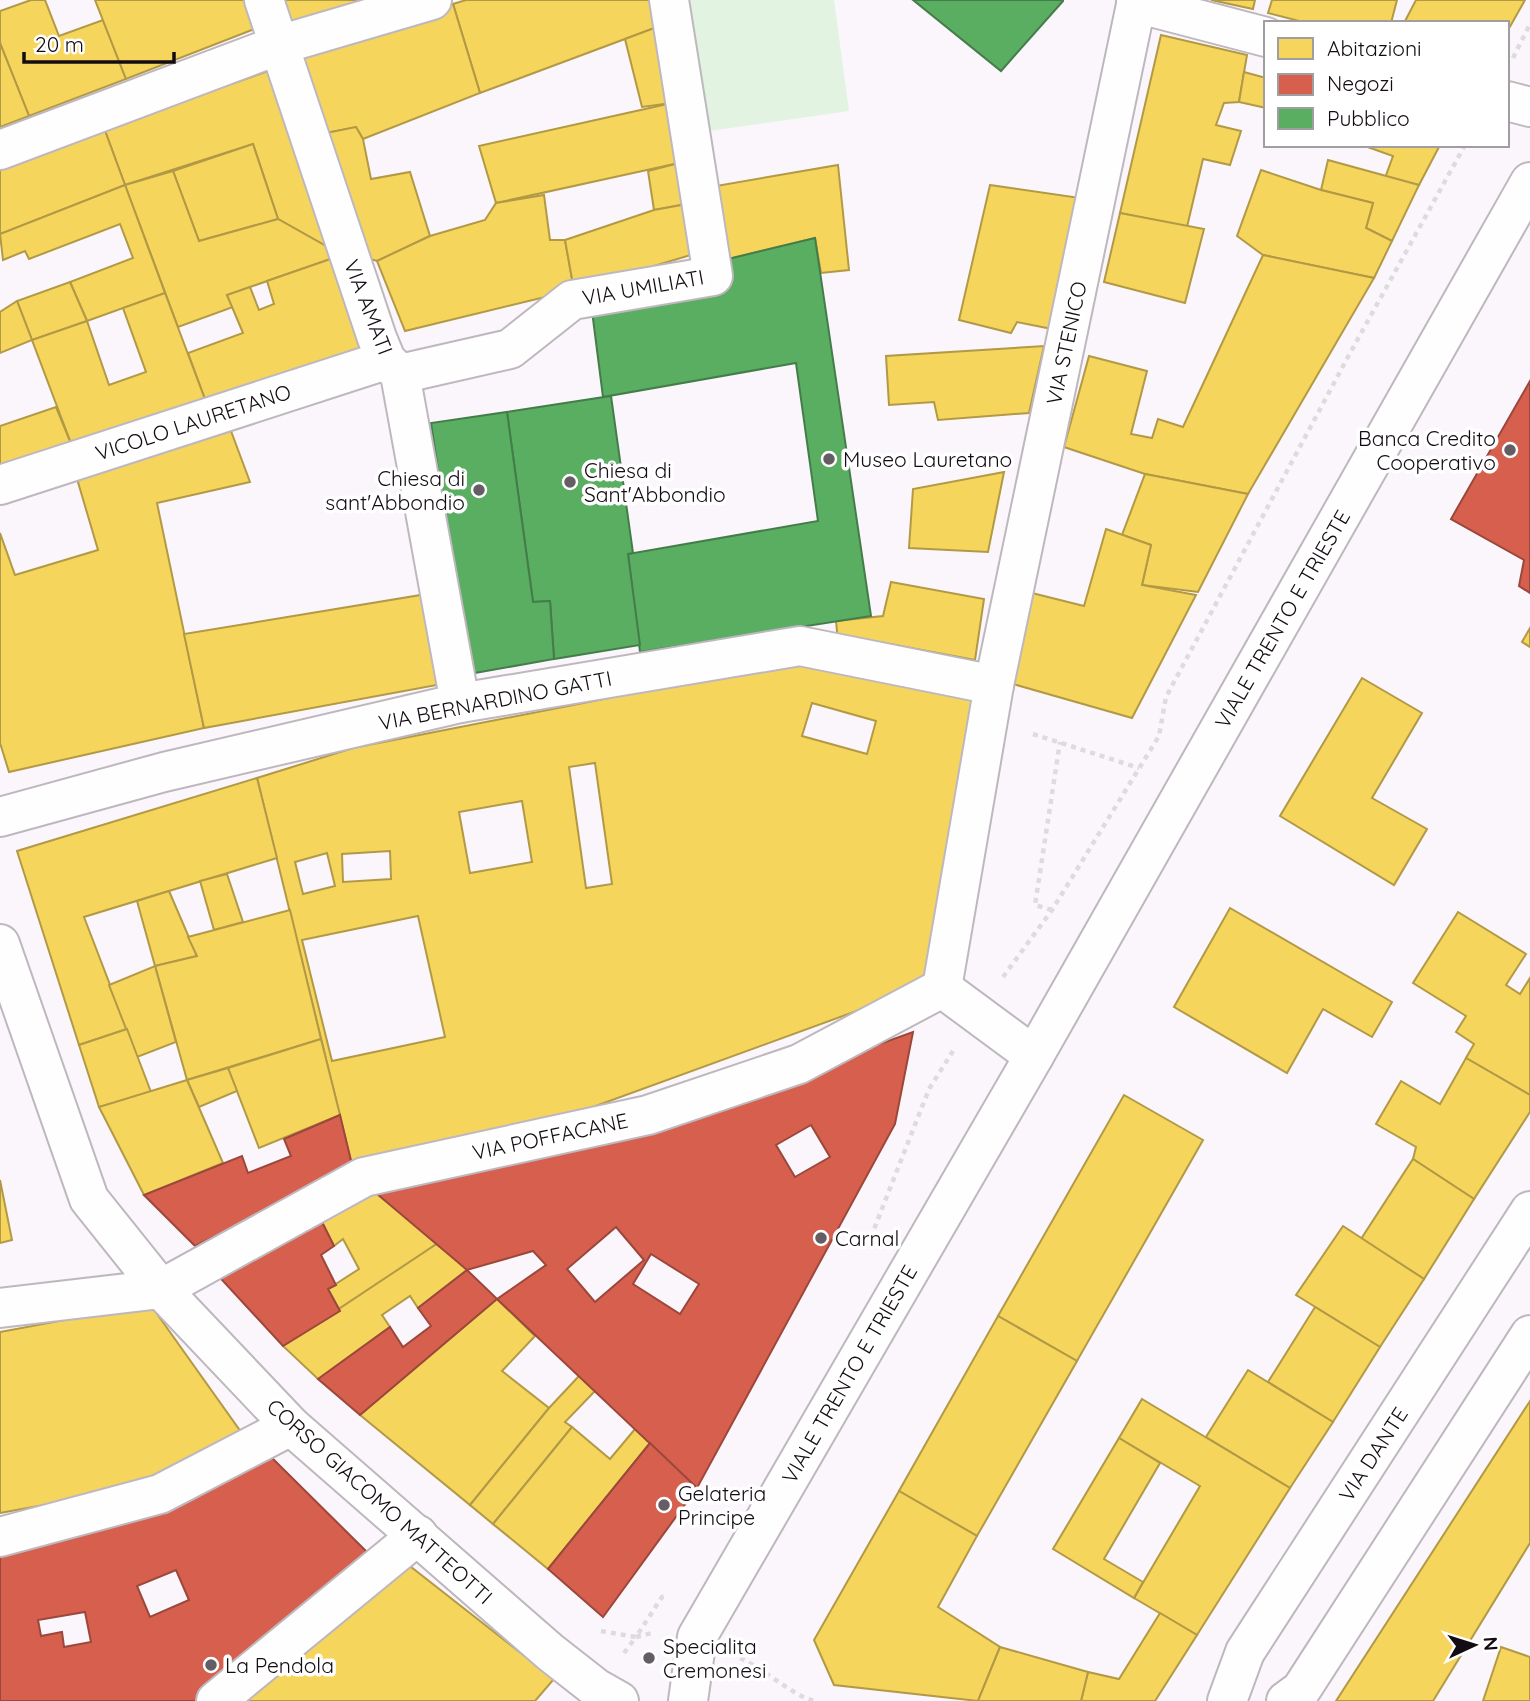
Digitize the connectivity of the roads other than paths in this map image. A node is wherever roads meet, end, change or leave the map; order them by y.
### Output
1 (264, 0) edge
2 (432, 0) edge
3 (669, 0) edge
4 (1136, 1) edge
5 (1264, 36) edge
6 (279, 45) junction
7 (1509, 102) edge
8 (1530, 107) edge
9 (0, 150) edge
10 (1530, 183) edge
11 (393, 367) junction
12 (0, 485) edge
13 (460, 703) junction
14 (992, 703) junction
15 (0, 817) edge
16 (0, 944) edge
17 (942, 988) junction
18 (1034, 1056) junction
19 (1530, 1211) edge
20 (161, 1289) junction
21 (0, 1308) edge
22 (1530, 1335) edge
23 (291, 1426) junction
24 (418, 1535) junction
25 (0, 1537) edge
26 (216, 1701) edge
27 (619, 1701) edge
28 (688, 1701) edge
29 (1227, 1701) edge
30 (1286, 1701) edge

1 - 6 street, VIA AMATI
2 - 6 street
3 - 11 street, VIA UMILIATI
4 - 5 street
4 - 14 street, VIA STENICO
6 - 9 street
6 - 11 street, VIA AMATI
7 - 8 street
10 - 18 street, VIALE TRENTO E TRIESTE
11 - 12 street, VICOLO LAURETANO
11 - 13 street, VIA AMATI
13 - 14 street, VIA BERNARDINO GATTI
13 - 15 street, VIA BERNARDINO GATTI
14 - 17 street
16 - 20 street, CORSO GIACOMO MATTEOTTI
17 - 18 street
17 - 20 street, VIA POFFACANE
18 - 28 street, VIALE TRENTO E TRIESTE
19 - 29 street, VIA DANTE
20 - 21 street
20 - 23 street, CORSO GIACOMO MATTEOTTI
22 - 30 street
23 - 24 street, CORSO GIACOMO MATTEOTTI
23 - 25 street
24 - 26 street
24 - 27 street, CORSO GIACOMO MATTEOTTI

